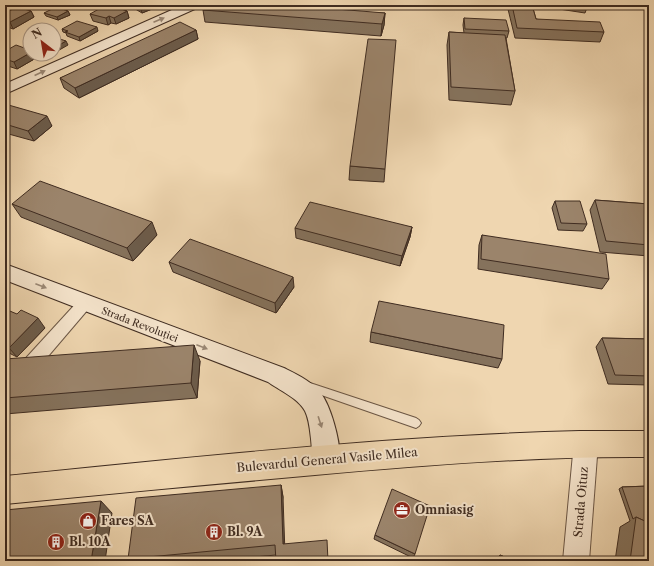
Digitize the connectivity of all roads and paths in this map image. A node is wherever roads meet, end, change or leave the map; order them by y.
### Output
1 (193, 5) edge
2 (5, 90) edge
3 (5, 272) edge
4 (84, 303) junction
5 (55, 361) edge
6 (276, 375) junction
7 (416, 423) dead end
8 (586, 443) junction
9 (649, 444) edge
10 (326, 460) junction
11 (5, 490) edge
12 (576, 561) edge

2 -> 1 main road
3 -> 4 main road, Strada Revoluției
4 - 5 street
4 -> 6 main road, Strada Revoluției
6 - 7 lane, Strada Revoluției
6 -> 10 main road, Strada Revoluției
8 - 9 main road, Bulevardul General Vasile Milea
8 - 10 main road, Bulevardul General Vasile Milea
8 - 12 street, Strada Oituz
10 - 11 main road, Bulevardul General Vasile Milea

